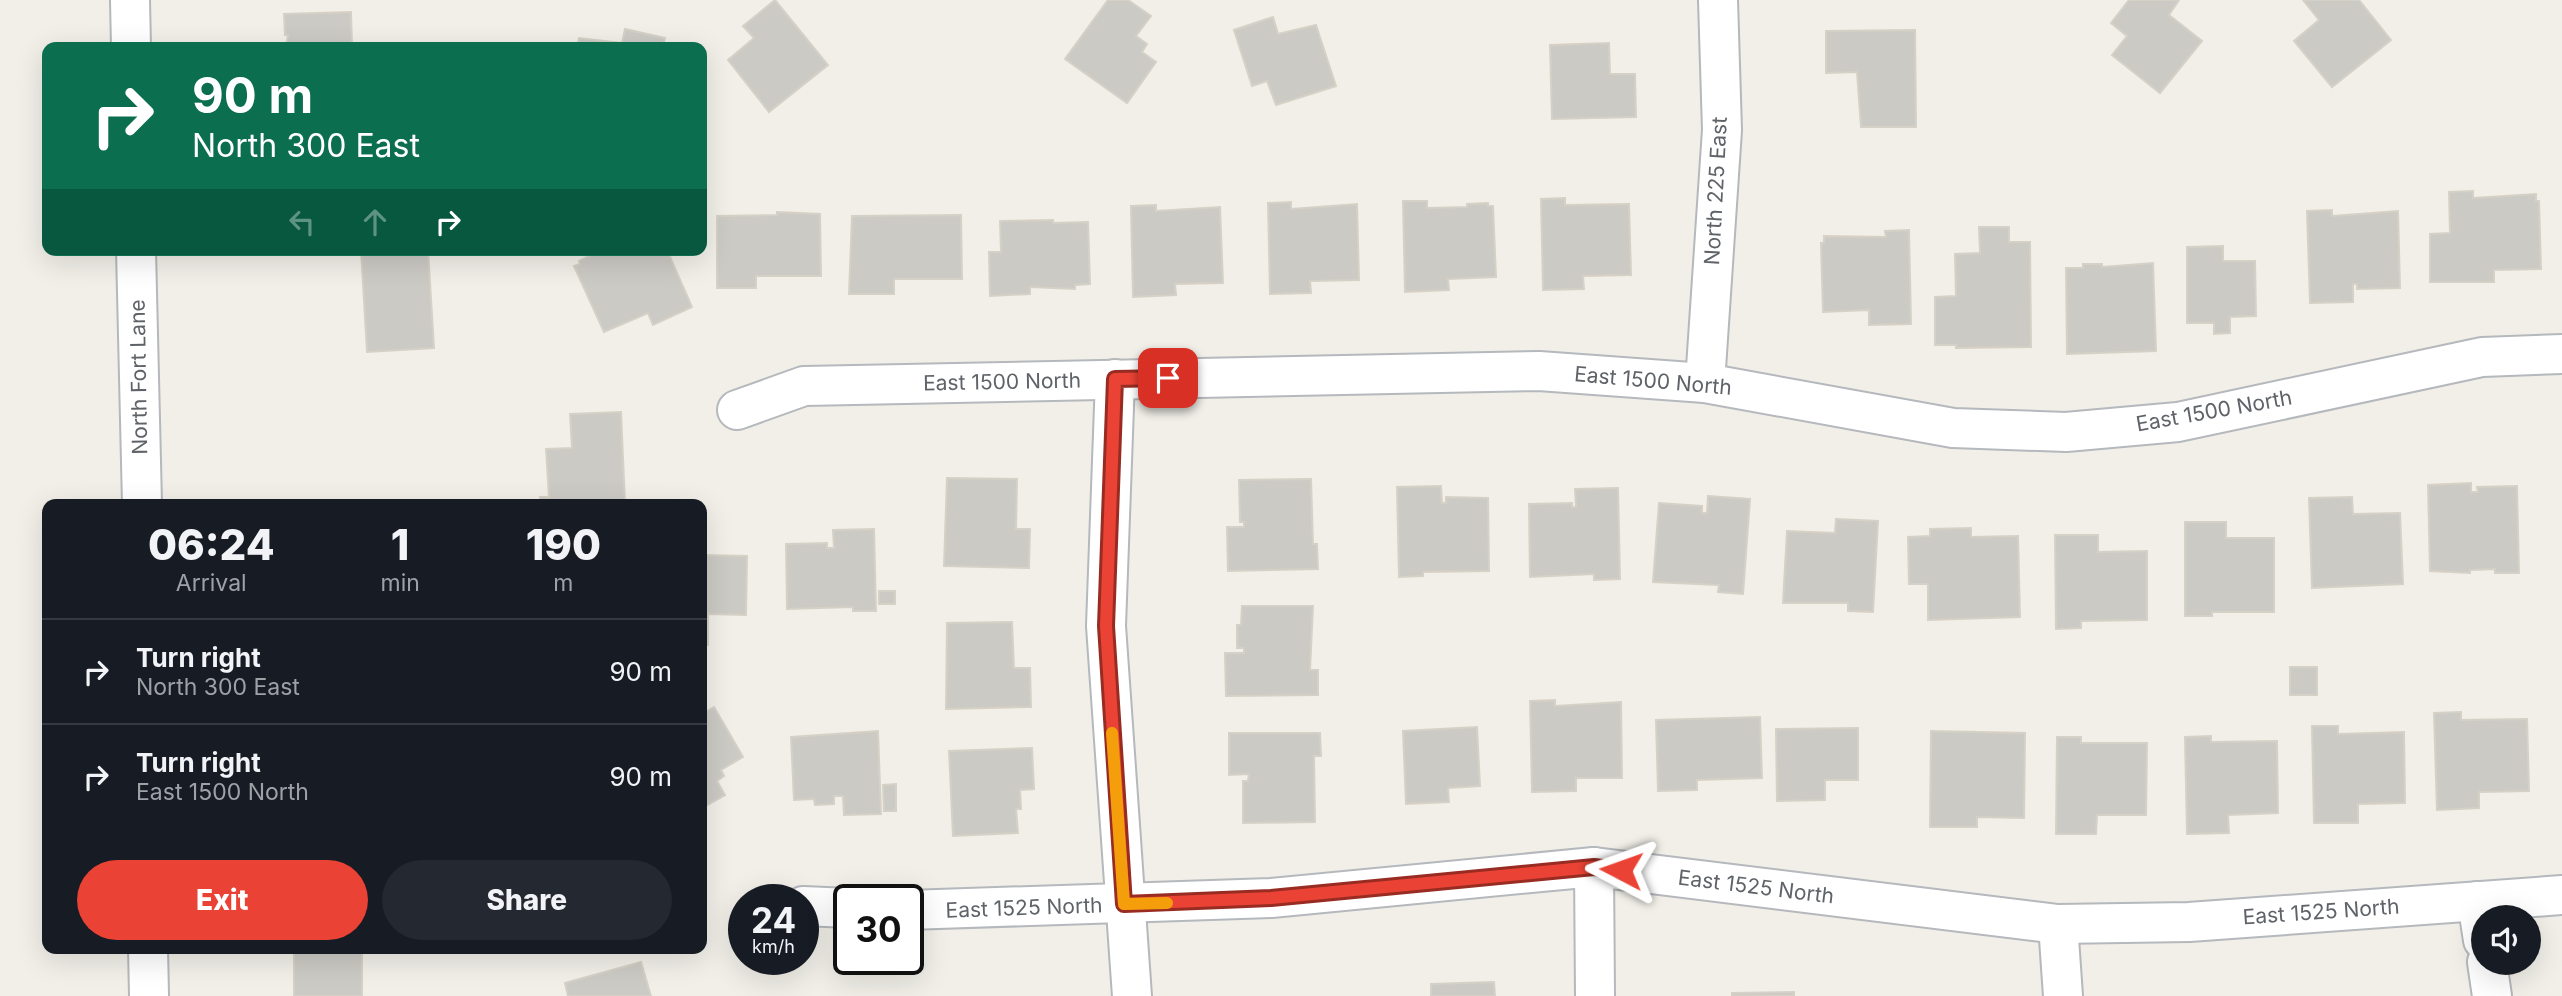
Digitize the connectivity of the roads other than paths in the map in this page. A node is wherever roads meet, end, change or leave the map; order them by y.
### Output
1 (130, 0) edge
2 (1718, 0) edge
3 (131, 42) edge
4 (136, 256) edge
5 (2562, 354) edge
6 (1115, 379) junction
7 (1704, 383) junction
8 (737, 410) dead end
9 (142, 499) edge
10 (1594, 867) junction
11 (2562, 895) edge
12 (2477, 901) junction
13 (1124, 904) junction
14 (2478, 905) edge
15 (924, 910) edge
16 (2058, 924) junction
17 (148, 954) edge
18 (2489, 975) edge
19 (149, 996) edge
20 (1132, 996) edge
21 (1594, 996) edge
22 (2063, 996) edge
23 (2492, 996) edge

1 - 3 street
2 - 7 street, North 225 East
4 - 9 street, North Fort Lane
5 - 7 street, East 1500 North
6 - 7 street, East 1500 North
6 - 8 street, East 1500 North
6 - 13 street
10 - 13 street, East 1525 North
10 - 16 street, East 1525 North
10 - 21 street
11 - 12 street, East 1525 North
12 - 14 street
12 - 16 street, East 1525 North
13 - 15 street, East 1525 North
13 - 20 street
16 - 22 street
17 - 19 street
18 - 23 street

